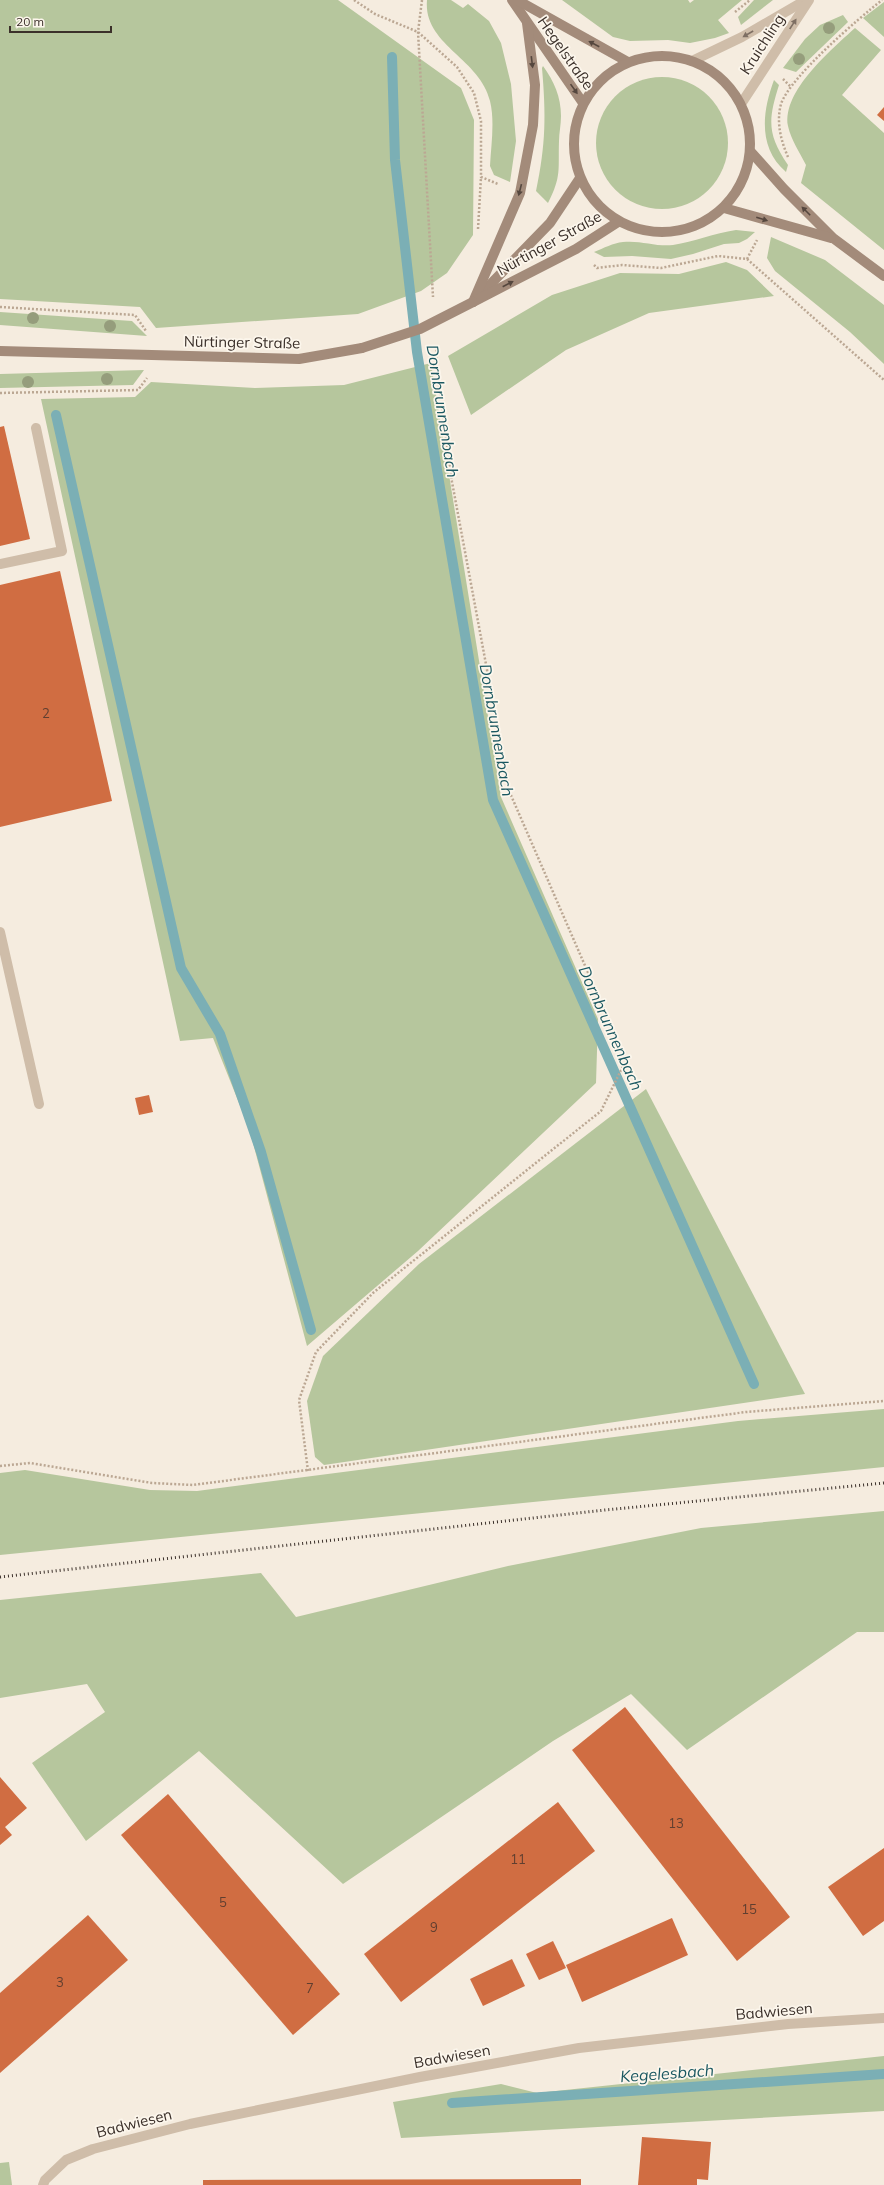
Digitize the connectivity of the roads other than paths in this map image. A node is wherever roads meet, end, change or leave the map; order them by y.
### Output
1 (512, 0) edge
2 (517, 0) edge
3 (807, 0) edge
4 (527, 23) junction
5 (692, 61) junction
6 (628, 62) junction
7 (584, 103) junction
8 (741, 104) junction
9 (751, 152) junction
10 (580, 178) junction
11 (724, 208) junction
12 (618, 222) junction
13 (833, 238) junction
14 (884, 276) edge
15 (473, 302) junction
16 (0, 351) edge
17 (36, 428) dead end
18 (0, 564) edge
19 (0, 932) edge
20 (39, 1104) dead end
21 (884, 2018) edge
22 (43, 2185) edge

1 - 4 main road, Hegelstraße
6 -> 2 main road, Hegelstraße
3 -> 5 street, Kruichling
8 -> 3 street, Kruichling
4 -> 7 main road, Hegelstraße
4 -> 15 main road
5 - 6 main road
5 - 8 main road
6 - 7 main road
7 - 10 main road
8 - 9 main road
9 - 11 main road
13 -> 9 main road
10 - 12 main road
10 - 15 main road, Nürtinger Straße
11 - 12 main road
11 -> 13 main road
15 -> 12 main road, Nürtinger Straße
13 - 14 main road
15 - 16 main road, Nürtinger Straße, bridge
17 - 18 street
19 - 20 street
21 - 22 street, Badwiesen

